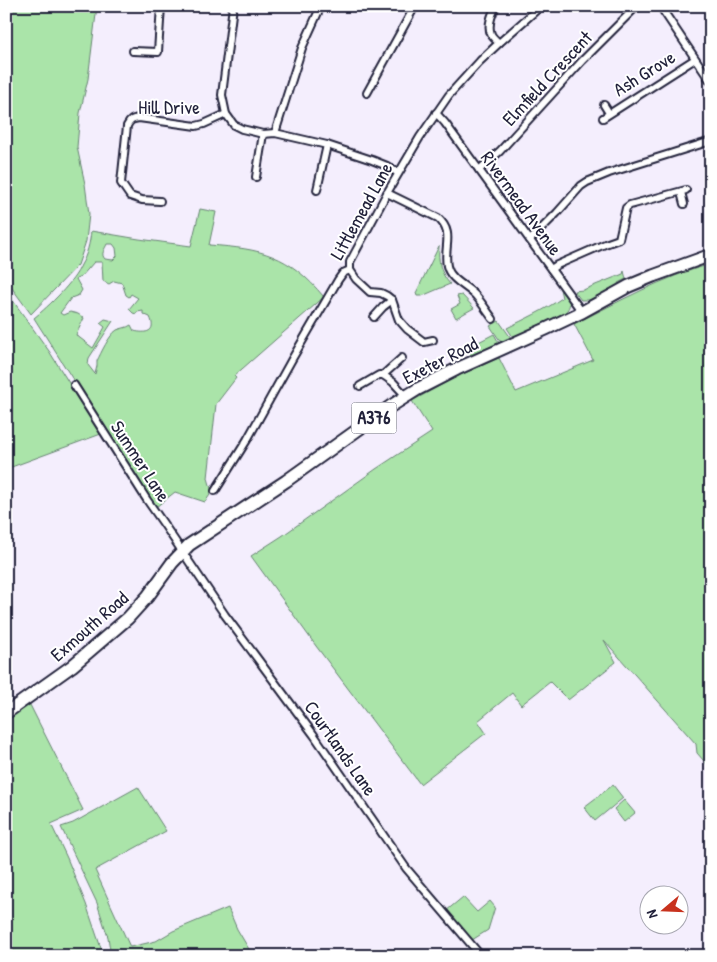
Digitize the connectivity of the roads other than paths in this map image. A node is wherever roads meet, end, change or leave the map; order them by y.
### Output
1 (161, 6) edge
2 (233, 6) edge
3 (321, 6) edge
4 (415, 6) edge
5 (496, 6) edge
6 (541, 6) edge
7 (636, 6) edge
8 (660, 6) edge
9 (499, 43) junction
10 (133, 51) dead end
11 (696, 59) junction
12 (711, 82) edge
13 (367, 93) dead end
14 (604, 105) dead end
15 (609, 113) junction
16 (226, 114) junction
17 (436, 114) junction
18 (602, 118) dead end
19 (275, 133) junction
20 (263, 134) junction
21 (711, 141) edge
22 (327, 146) junction
23 (479, 170) junction
24 (398, 174) junction
25 (256, 177) dead end
26 (317, 190) dead end
27 (387, 193) junction
28 (160, 201) dead end
29 (684, 204) dead end
30 (530, 240) junction
31 (711, 255) edge
32 (551, 269) junction
33 (350, 270) junction
34 (392, 300) junction
35 (582, 312) junction
36 (374, 317) dead end
37 (492, 318) dead end
38 (433, 340) dead end
39 (402, 358) dead end
40 (383, 375) junction
41 (74, 385) dead end
42 (360, 386) dead end
43 (406, 396) junction
44 (215, 491) dead end
45 (182, 552) junction
46 (6, 713) edge
47 (481, 956) edge

1 - 10 street
2 - 16 street
3 - 19 street
4 - 13 street
5 - 9 street
6 - 9 street, Littlemead Lane
7 - 23 street, Elmfield Crescent
8 - 11 street
9 - 17 street, Littlemead Lane
11 - 12 street
11 - 15 street, Ash Grove
14 - 15 street, Ash Grove
15 - 18 street, Ash Grove
16 - 20 street
16 - 28 street, Hill Drive
17 - 23 street, Rivermead Avenue
17 - 24 street, Littlemead Lane
19 - 20 street
19 - 22 street
20 - 25 street
21 - 30 street
22 - 24 street
22 - 26 street
23 - 30 street, Rivermead Avenue
24 - 27 street, Littlemead Lane
27 - 33 street, Littlemead Lane
27 - 37 street
29 - 32 street
30 - 32 street, Rivermead Avenue
31 - 35 highway, Exeter Road / A376
32 - 35 street, Rivermead Avenue
33 - 34 street
33 - 44 street, Littlemead Lane
34 - 36 street
34 - 38 street
35 - 43 highway, Exeter Road / A376
39 - 40 street
40 - 42 street
40 - 43 street
41 - 45 street, Summer Lane
43 - 45 highway, Exeter Road / A376
45 - 46 highway, Exmouth Road / A376
45 - 47 street, Courtlands Lane

